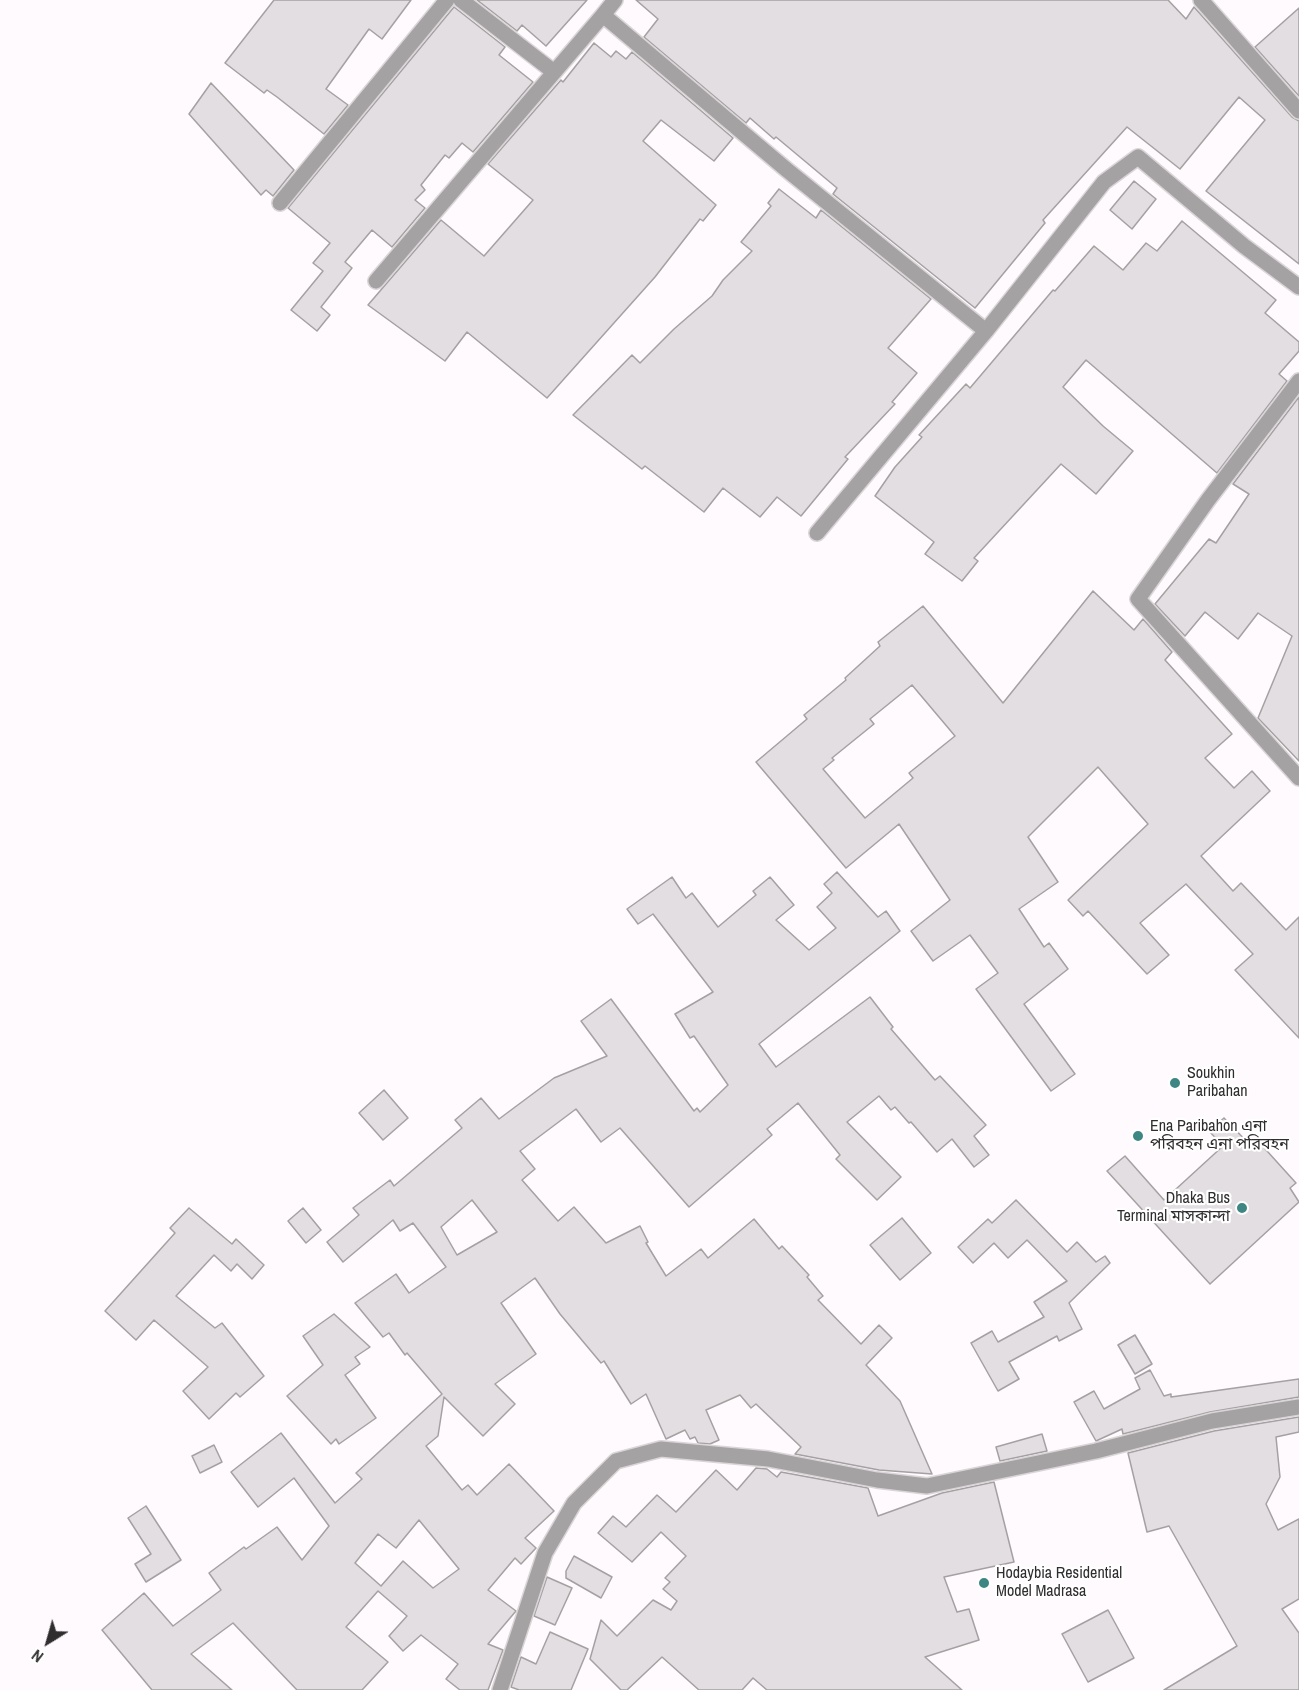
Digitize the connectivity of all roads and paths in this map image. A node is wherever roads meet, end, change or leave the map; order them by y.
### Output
1 (447, 0) edge
2 (461, 0) edge
3 (615, 0) edge
4 (1201, 0) edge
5 (603, 15) junction
6 (554, 72) junction
7 (1299, 111) edge
8 (280, 202) dead end
9 (376, 281) dead end
10 (1299, 286) edge
11 (986, 331) junction
12 (1299, 381) edge
13 (817, 534) dead end
14 (1299, 778) edge
15 (1299, 1407) edge
16 (500, 1690) edge

1 - 8 street
2 - 6 street
3 - 5 street
4 - 7 street
5 - 6 street
5 - 11 street
6 - 9 street
10 - 11 street
11 - 13 street
12 - 14 street
15 - 16 street

